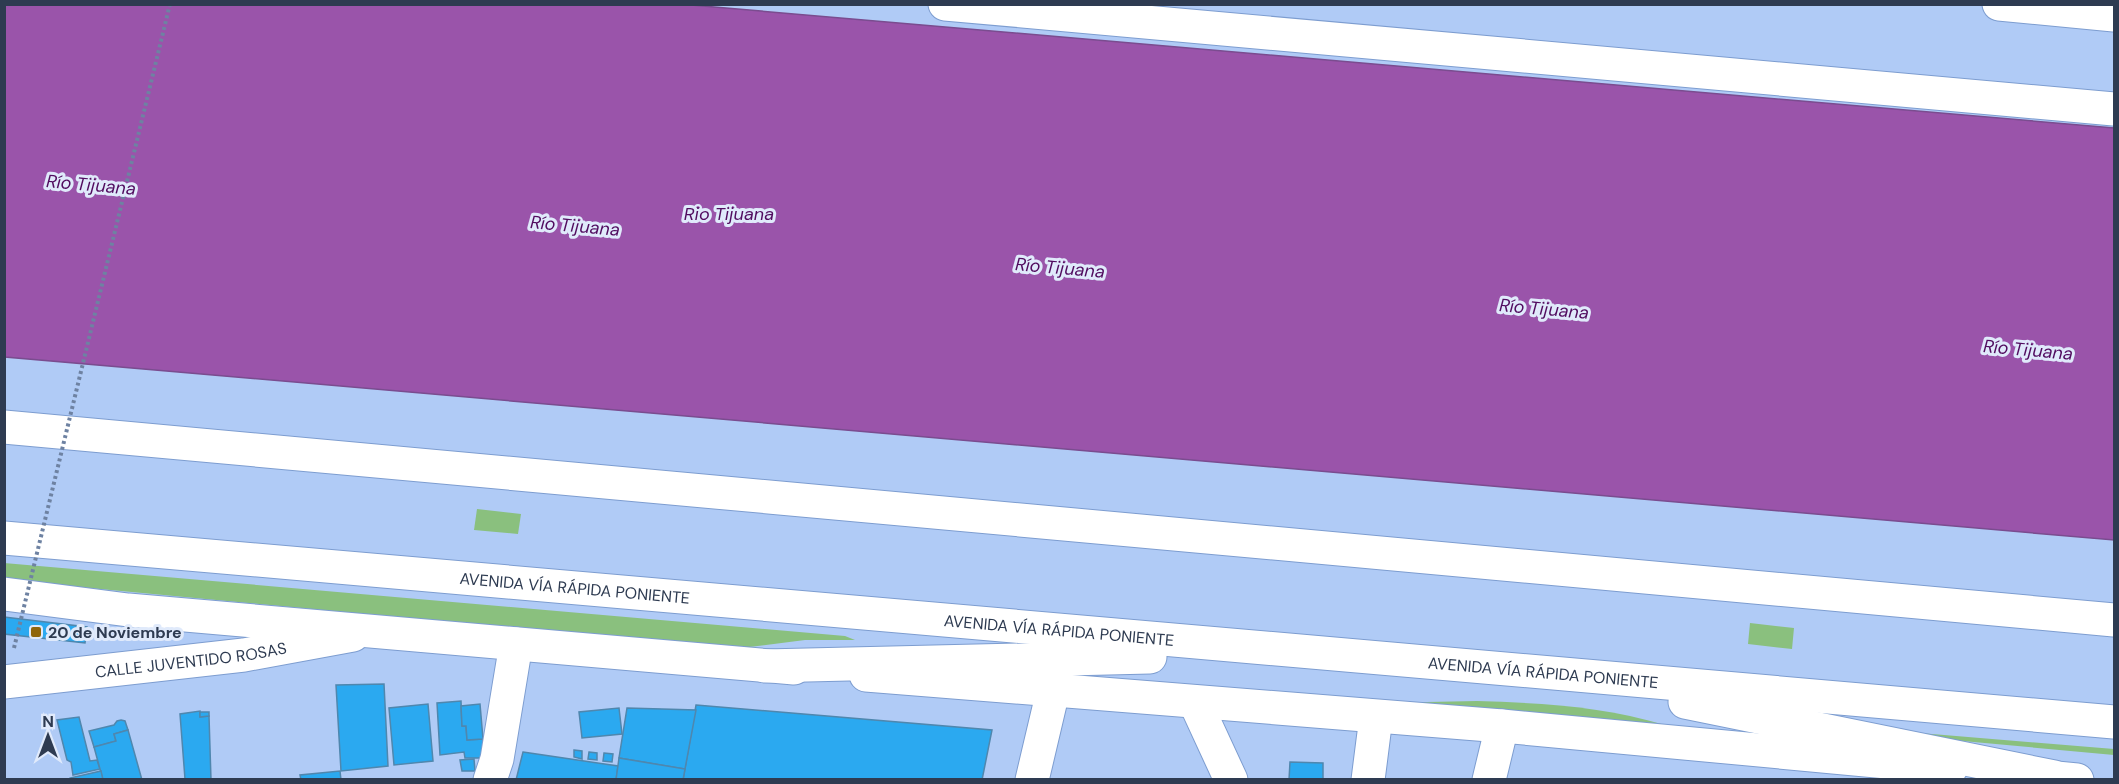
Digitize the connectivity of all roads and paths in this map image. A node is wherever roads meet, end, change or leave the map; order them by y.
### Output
1 (170, 4) edge
2 (945, 4) edge
3 (1999, 4) edge
4 (2115, 15) edge
5 (2115, 109) edge
6 (4, 427) edge
7 (4, 538) edge
8 (4, 594) edge
9 (2115, 620) edge
10 (374, 631) junction
11 (516, 644) junction
12 (14, 648) dead end
13 (1324, 652) junction
14 (765, 666) junction
15 (1530, 670) junction
16 (4, 681) edge
17 (1053, 691) junction
18 (1195, 702) junction
19 (1376, 717) junction
20 (2115, 722) edge
21 (1502, 726) junction
22 (2066, 778) edge
23 (490, 780) edge
24 (1032, 780) edge
25 (1231, 780) edge
26 (1368, 780) edge
27 (1489, 780) edge

1 - 12 path, bridge
2 - 5 main road
3 - 4 main road
6 - 9 main road
7 - 13 main road, AVENIDA VÍA RÁPIDA PONIENTE
8 - 10 main road
10 - 11 main road
10 - 16 main road, CALLE JUVENTIDO ROSAS
11 - 14 main road
11 - 23 main road
13 - 14 main road
13 - 15 main road, AVENIDA VÍA RÁPIDA PONIENTE
14 - 17 main road
15 - 20 main road, AVENIDA VÍA RÁPIDA PONIENTE
15 - 22 main road
17 - 18 main road
17 - 24 main road
18 - 19 main road
18 - 25 main road
19 - 21 main road
19 - 26 main road
21 - 22 main road
21 - 27 main road

